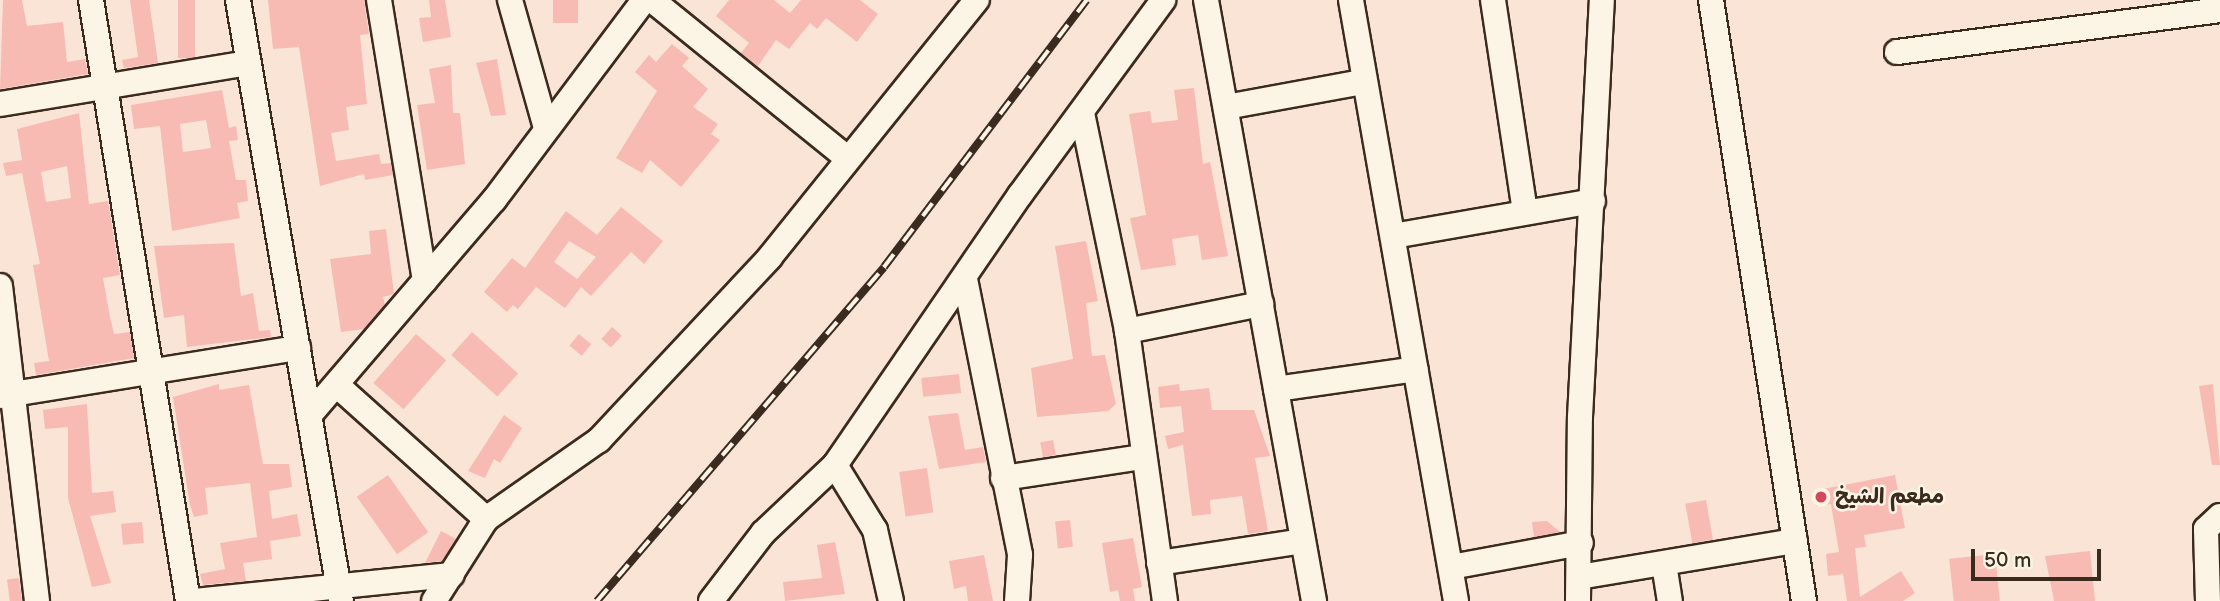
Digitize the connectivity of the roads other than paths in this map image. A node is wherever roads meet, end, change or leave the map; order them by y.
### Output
1 (91, 0) edge
2 (238, 0) edge
3 (379, 0) edge
4 (510, 0) edge
5 (644, 0) edge
6 (652, 0) edge
7 (977, 0) edge
8 (1163, 0) edge
9 (1206, 0) edge
10 (1493, 0) edge
11 (1602, 0) edge
12 (1711, 0) edge
13 (1356, 1) edge
14 (2220, 10) edge
15 (1897, 52) dead end
16 (248, 63) junction
17 (1362, 82) junction
18 (104, 85) junction
19 (0, 104) edge
20 (1226, 107) junction
21 (1082, 113) junction
22 (547, 128) junction
23 (847, 158) junction
24 (1593, 201) junction
25 (1525, 212) junction
26 (1393, 236) junction
27 (965, 279) junction
28 (425, 280) junction
29 (0, 286) edge
30 (1261, 304) junction
31 (1127, 331) junction
32 (298, 348) junction
33 (149, 369) junction
34 (1416, 369) junction
35 (339, 387) junction
36 (1276, 389) junction
37 (6, 395) edge
38 (313, 411) junction
39 (1142, 457) junction
40 (835, 465) junction
41 (1003, 478) junction
42 (2220, 516) edge
43 (485, 519) junction
44 (1302, 541) junction
45 (1795, 541) junction
46 (1581, 543) junction
47 (1159, 563) junction
48 (1664, 564) junction
49 (1451, 567) junction
50 (452, 575) junction
51 (1578, 589) edge
52 (340, 591) edge
53 (37, 601) edge
54 (188, 601) edge
55 (194, 601) edge
56 (434, 601) edge
57 (711, 601) edge
58 (891, 601) edge
59 (1017, 601) edge
60 (1165, 601) edge
61 (1314, 601) edge
62 (1457, 601) edge
63 (1670, 601) edge
64 (1804, 601) edge
65 (2208, 601) edge

1 - 18 street
2 - 16 street
3 - 28 street
4 - 22 street
5 - 22 street
6 - 23 street
7 - 23 street
8 - 21 street
9 - 20 street
10 - 25 street
11 - 24 street
12 - 45 street
13 - 17 street
14 - 15 street
16 - 18 street
16 - 32 street
17 - 20 street
17 - 26 street
18 - 19 street
18 - 33 street
20 - 30 street
21 - 27 street
21 - 31 street
22 - 28 street
23 - 43 street
24 - 25 street
24 - 46 street
25 - 26 street
26 - 34 street
27 - 40 street
27 - 41 street
28 - 35 street
29 - 37 street
30 - 31 street
30 - 36 street
31 - 39 street
32 - 33 street
32 - 38 street
33 - 37 street
33 - 54 street
34 - 36 street
34 - 49 street
35 - 38 street
35 - 43 street
36 - 44 street
37 - 53 street
38 - 52 street
39 - 41 street
39 - 47 street
40 - 57 street
40 - 58 street
41 - 59 street
42 - 65 street
43 - 50 street
44 - 47 street
44 - 61 street
45 - 48 street
45 - 64 street
46 - 49 street
46 - 51 street
47 - 60 street
48 - 51 street
48 - 63 street
49 - 62 street
50 - 52 street
50 - 56 street
52 - 55 street

